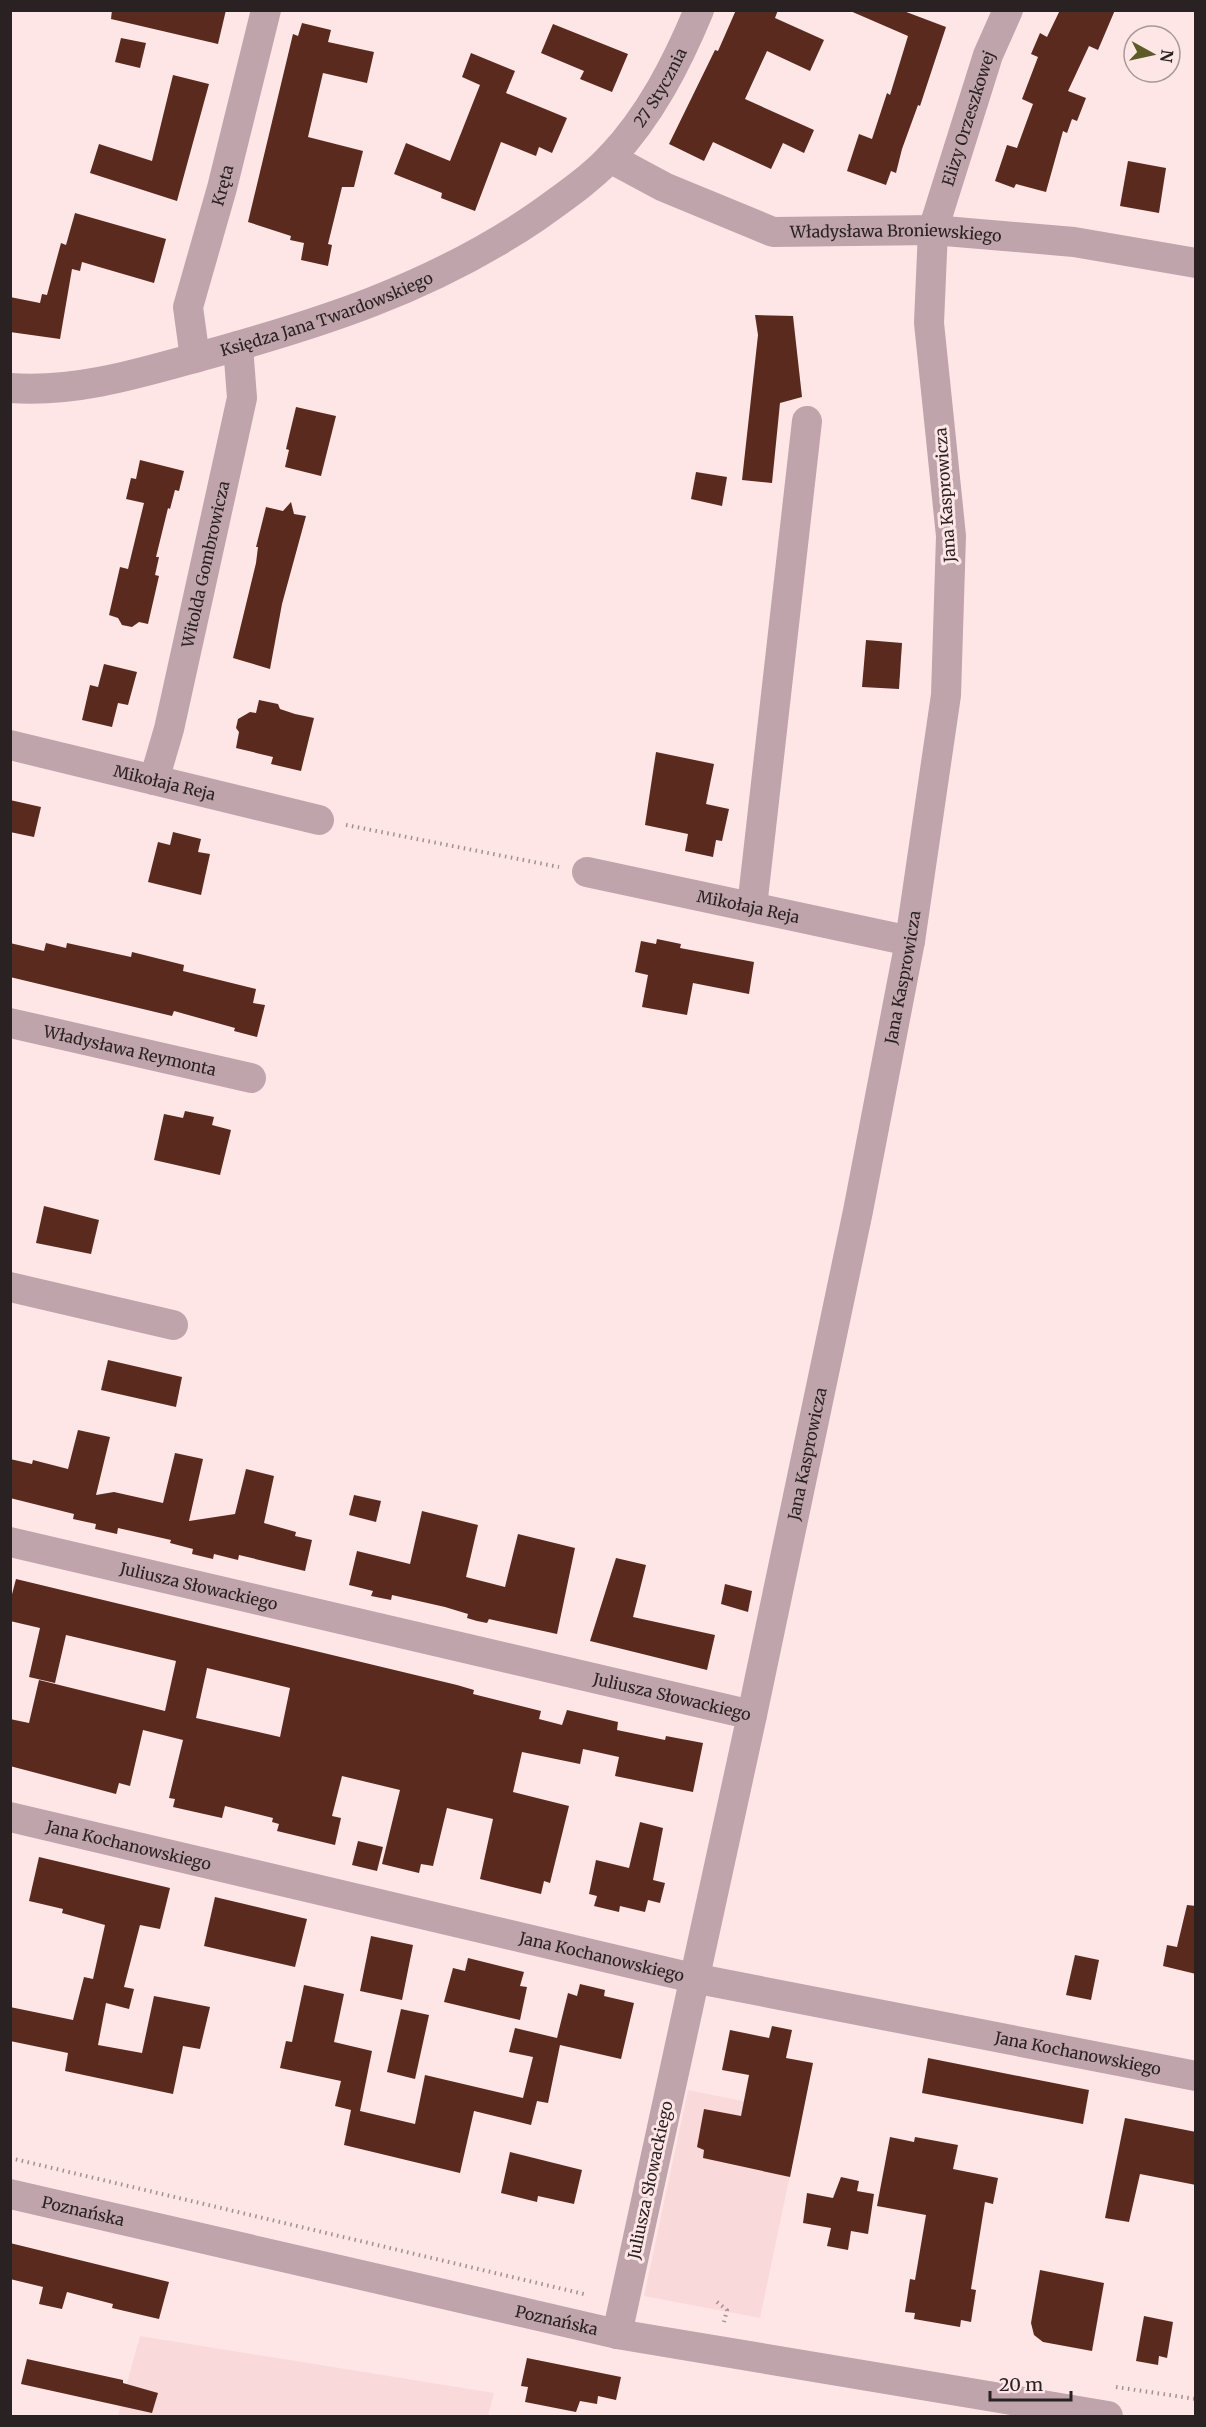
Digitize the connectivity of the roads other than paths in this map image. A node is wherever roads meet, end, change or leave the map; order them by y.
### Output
1 (266, 10) edge
2 (699, 10) edge
3 (1008, 10) edge
4 (610, 158) junction
5 (933, 230) junction
6 (1196, 263) edge
7 (238, 346) junction
8 (195, 358) junction
9 (10, 388) edge
10 (807, 421) dead end
11 (10, 745) edge
12 (154, 780) junction
13 (319, 820) road end
14 (587, 872) road end
15 (752, 907) junction
16 (910, 941) junction
17 (10, 1023) edge
18 (251, 1078) dead end
19 (10, 1287) edge
20 (173, 1325) dead end
21 (10, 1542) edge
22 (752, 1714) junction
23 (10, 1817) edge
24 (693, 1978) junction
25 (1196, 2076) edge
26 (10, 2194) edge
27 (617, 2334) junction
28 (1108, 2416) edge

1 - 8 street, Kręta
2 - 4 street, 27 Stycznia
3 - 5 street, Elizy Orzeszkowej
4 - 5 street, Władysława Broniewskiego
4 - 7 street, Księdza Jana Twardowskiego
5 - 6 street, Władysława Broniewskiego
5 - 16 street, Jana Kasprowicza
7 - 8 street, Księdza Jana Twardowskiego
7 - 12 street, Witolda Gombrowicza
8 - 9 street, Księdza Jana Twardowskiego
10 - 15 street
11 - 12 street, Mikołaja Reja
12 - 13 street, Mikołaja Reja
14 - 15 street, Mikołaja Reja
15 - 16 street, Mikołaja Reja
16 - 22 street, Jana Kasprowicza
17 - 18 street, Władysława Reymonta
19 - 20 street
21 - 22 street, Juliusza Słowackiego
22 - 24 street, Juliusza Słowackiego
23 - 24 street, Jana Kochanowskiego
24 - 25 street, Jana Kochanowskiego
24 - 27 street, Juliusza Słowackiego
26 - 27 street, Poznańska
27 - 28 street, Poznańska

